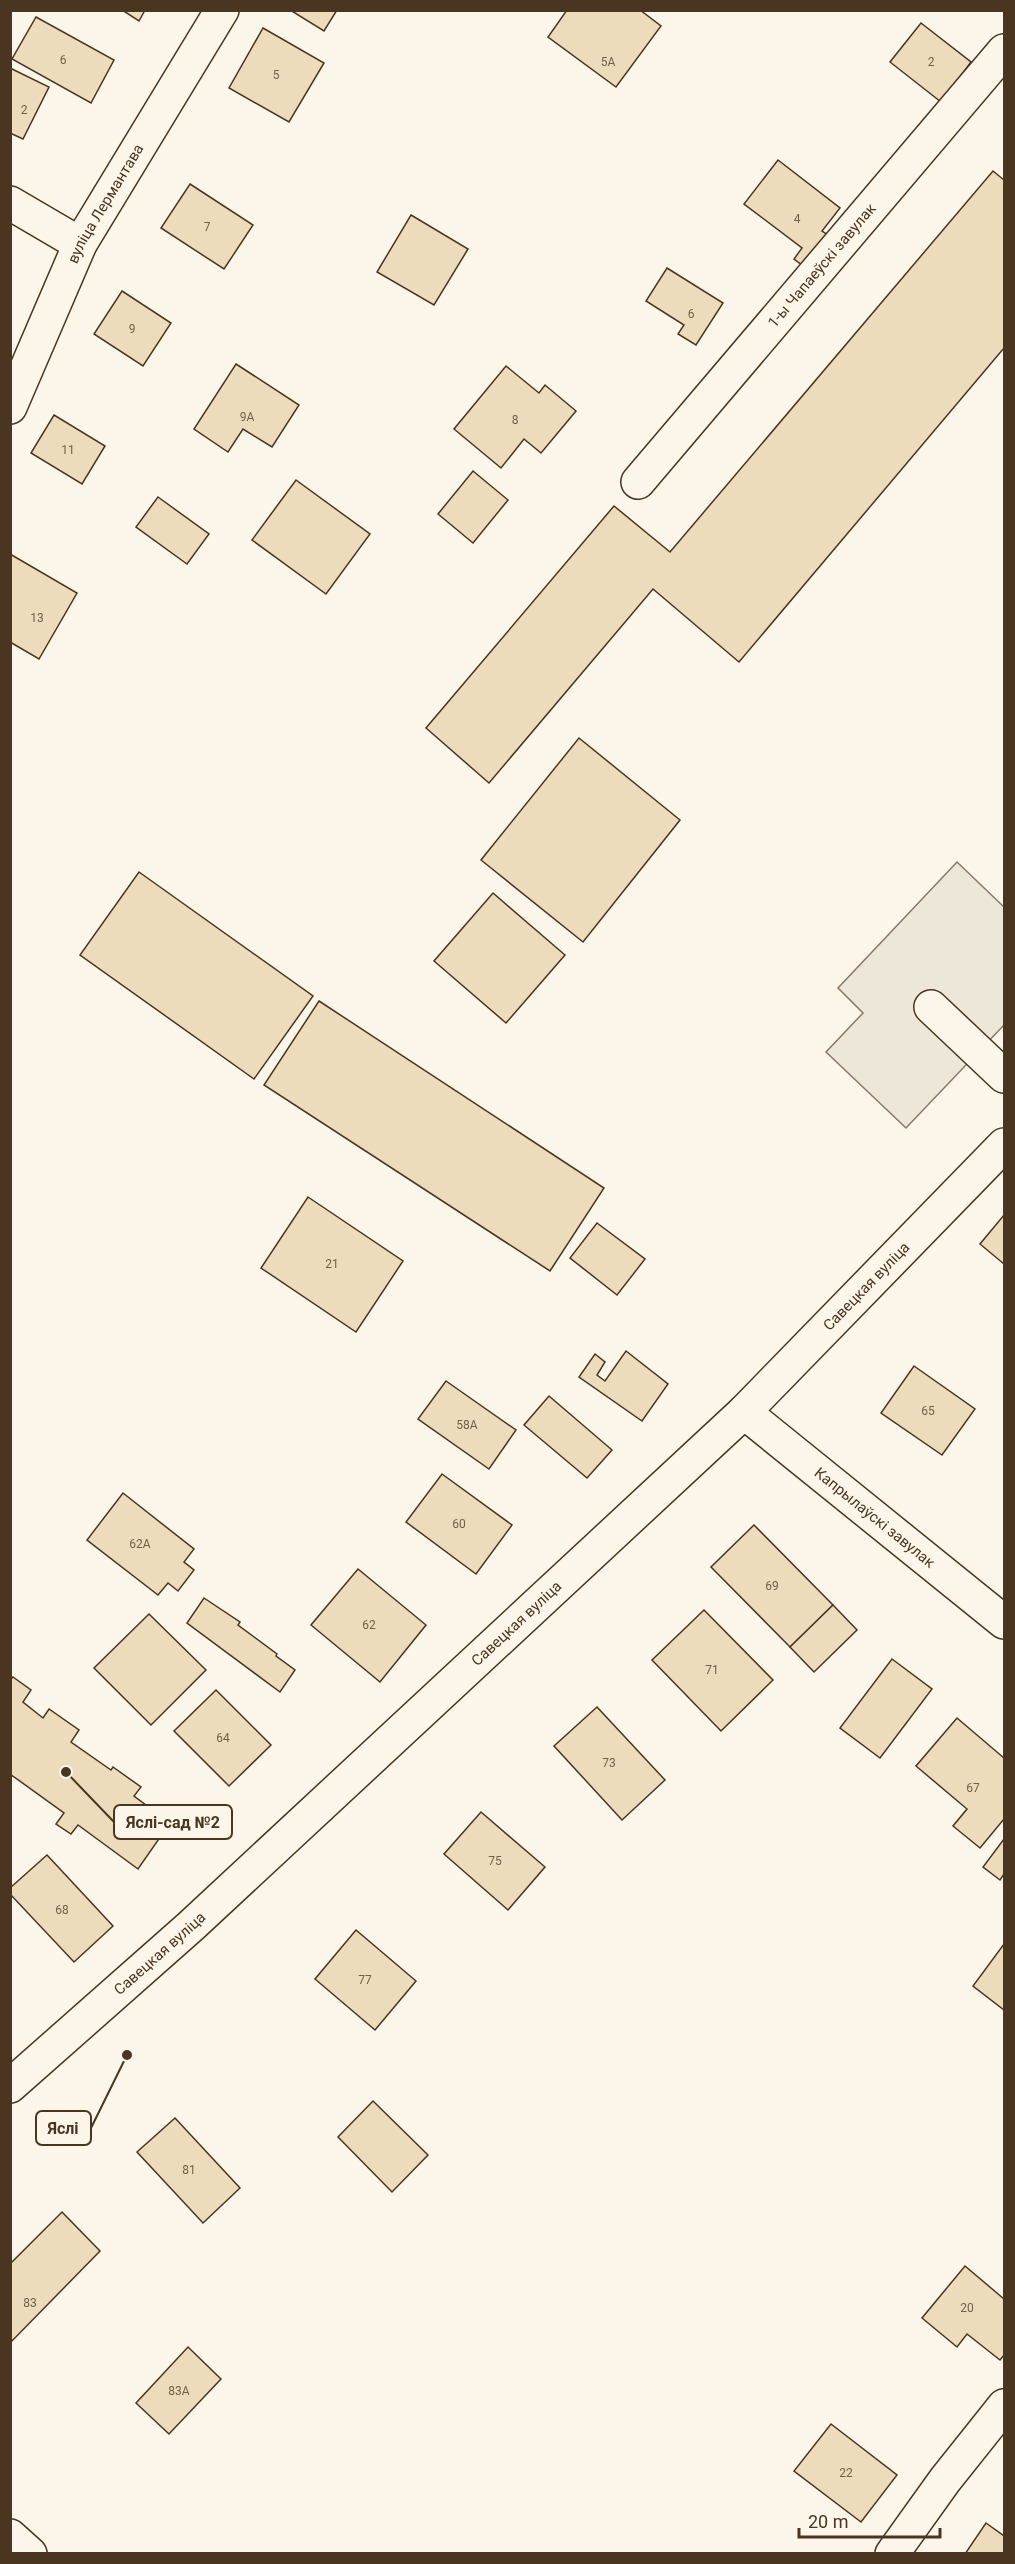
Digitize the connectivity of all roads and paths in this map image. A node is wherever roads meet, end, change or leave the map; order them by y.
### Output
1 (222, 10) edge
2 (1005, 51) edge
3 (10, 203) edge
4 (80, 244) junction
5 (10, 406) edge
6 (638, 482) dead end
7 (931, 1006) dead end
8 (1005, 1076) edge
9 (1005, 1145) edge
10 (744, 1412) junction
11 (1005, 1622) edge
12 (10, 2086) edge
13 (1005, 2406) edge
14 (10, 2536) edge
15 (30, 2553) edge
16 (892, 2553) edge

1 - 4 street, вуліца Лермантава
2 - 6 street, 1-ы Чапаеўскі завулак
3 - 4 street
4 - 5 street, вуліца Лермантава
7 - 8 street
9 - 10 street, Савецкая вуліца
10 - 11 street, Капрылаўскі завулак
10 - 12 street, Савецкая вуліца
13 - 16 street
14 - 15 street

